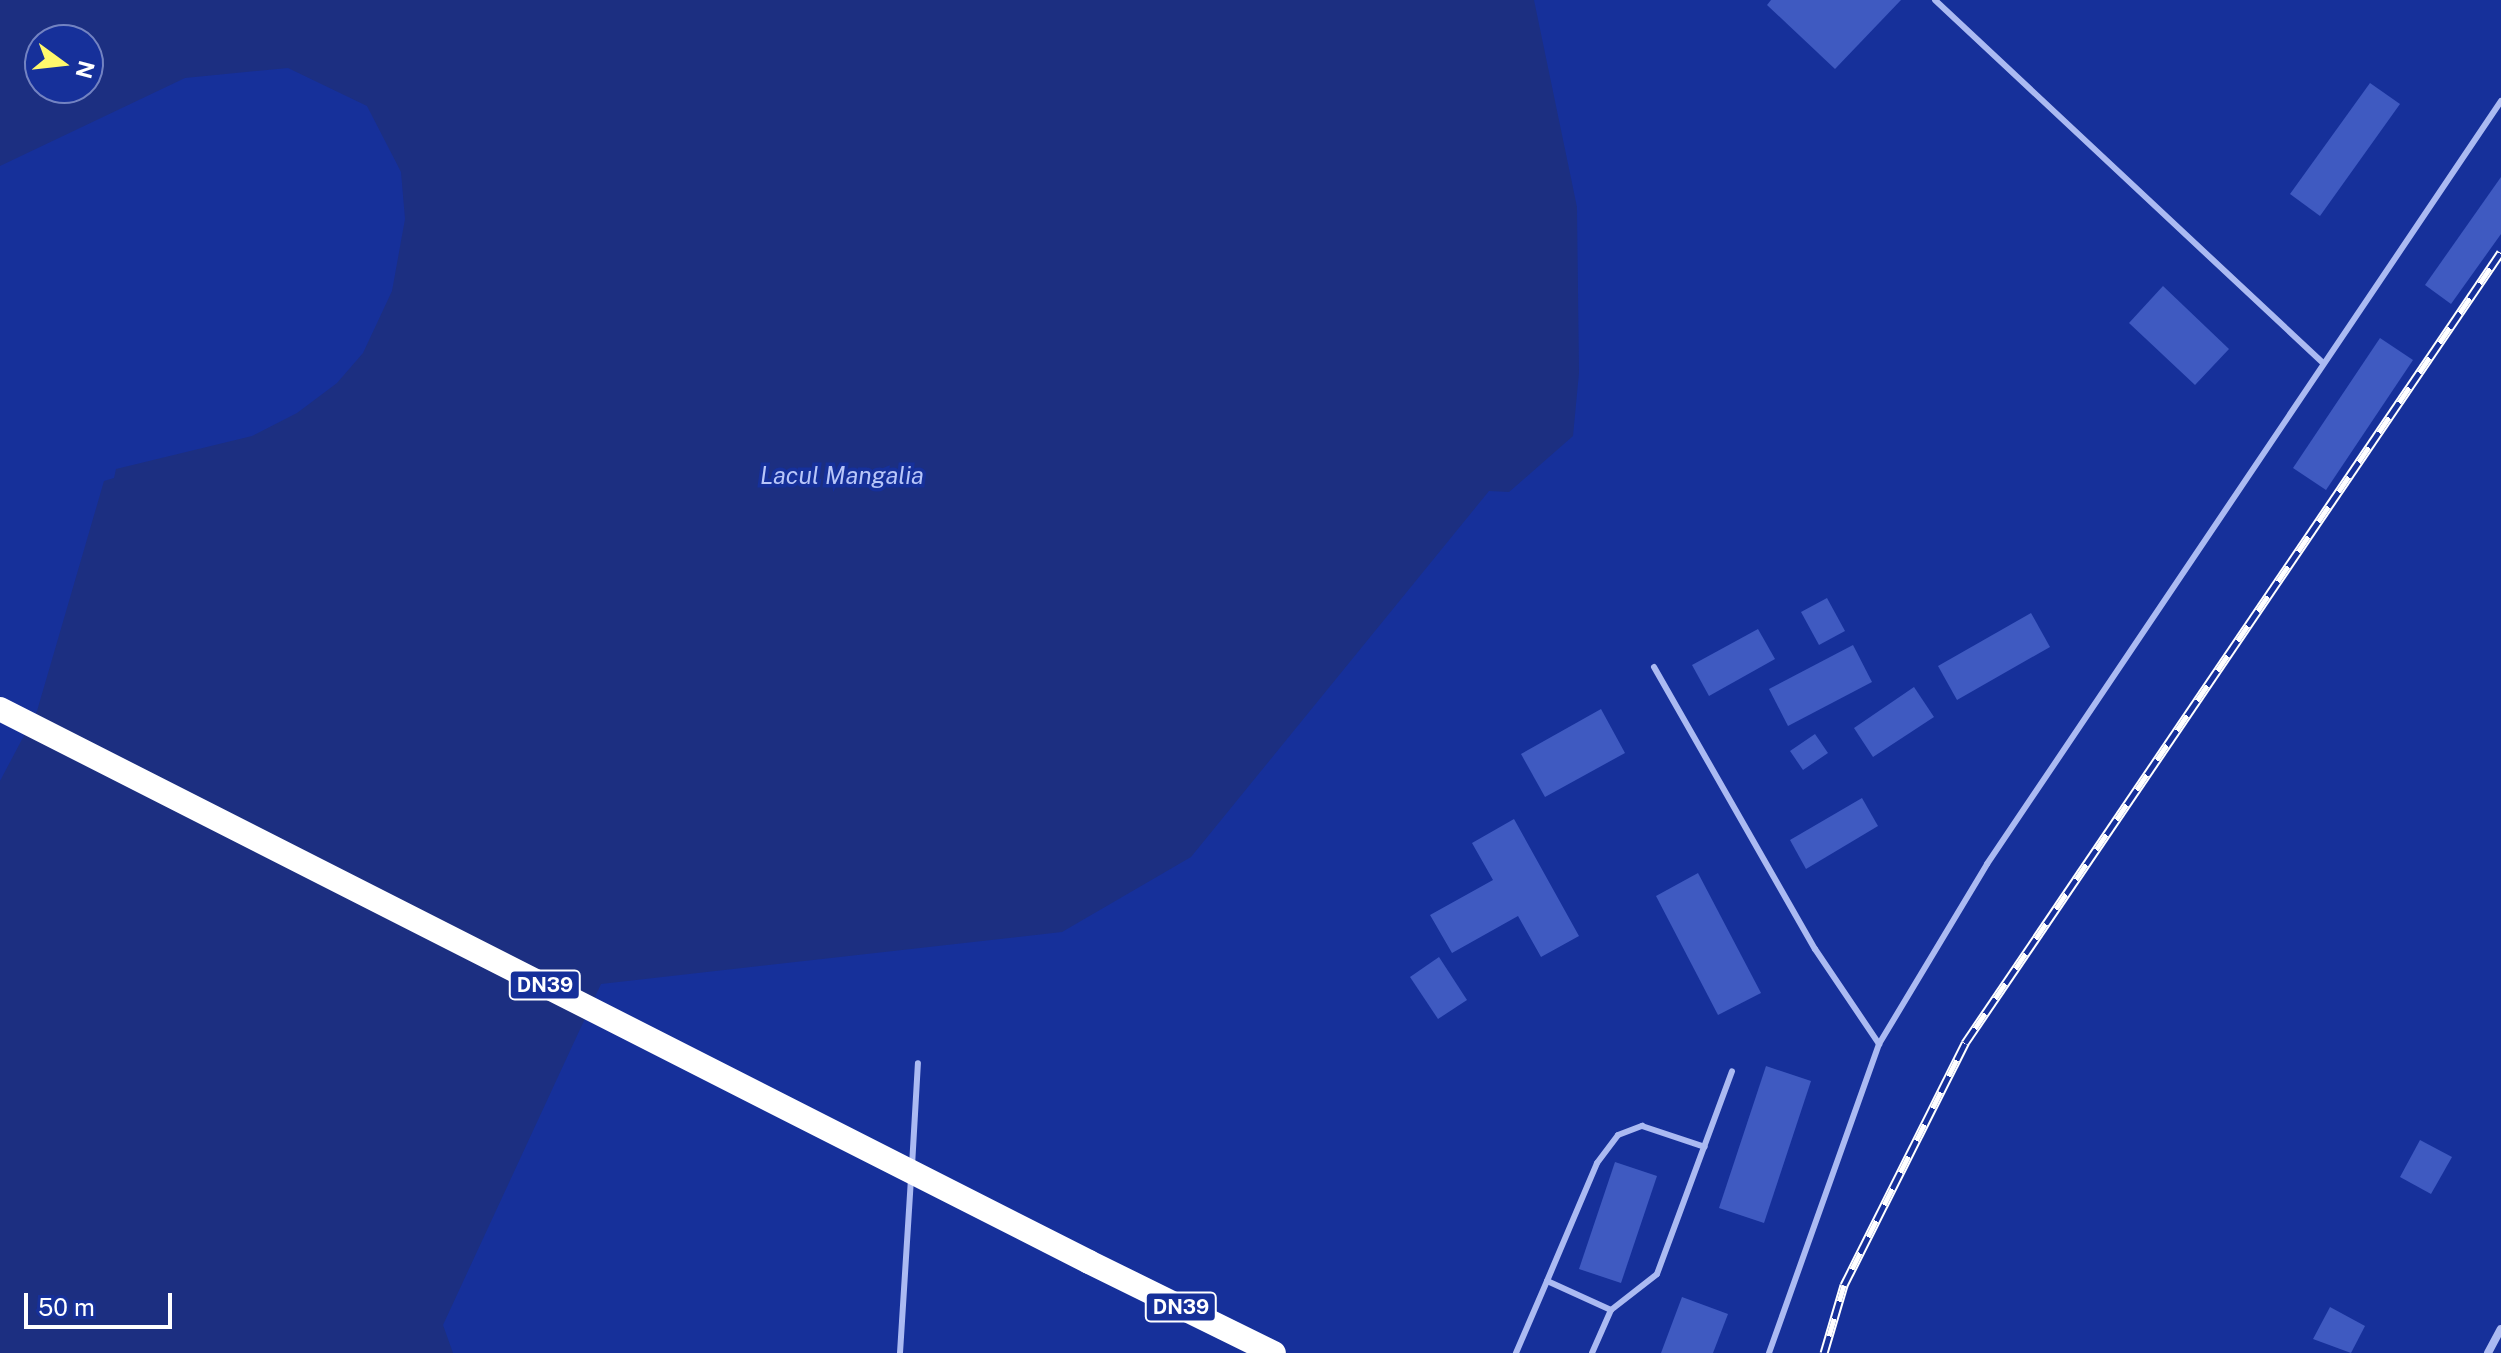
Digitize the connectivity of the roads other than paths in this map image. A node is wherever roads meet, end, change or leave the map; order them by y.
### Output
1 (1935, 0) edge
2 (2501, 101) edge
3 (2323, 363) junction
4 (1654, 667) dead end
5 (0, 709) edge
6 (1879, 1044) junction
7 (918, 1063) dead end
8 (1732, 1071) dead end
9 (1705, 1147) junction
10 (1547, 1281) junction
11 (1611, 1310) junction
12 (2501, 1329) edge
13 (900, 1353) edge
14 (1274, 1353) edge
15 (1516, 1353) edge
16 (1592, 1353) edge
17 (1769, 1353) edge
18 (2488, 1353) edge

1 - 3 lane
2 - 3 lane
3 - 6 lane
4 - 6 lane
5 - 14 highway, DN39, bridge
6 - 17 lane
7 - 13 lane
8 - 9 lane
9 - 10 lane
9 - 11 lane
10 - 11 lane
10 - 15 lane
11 - 16 lane
12 - 18 street

